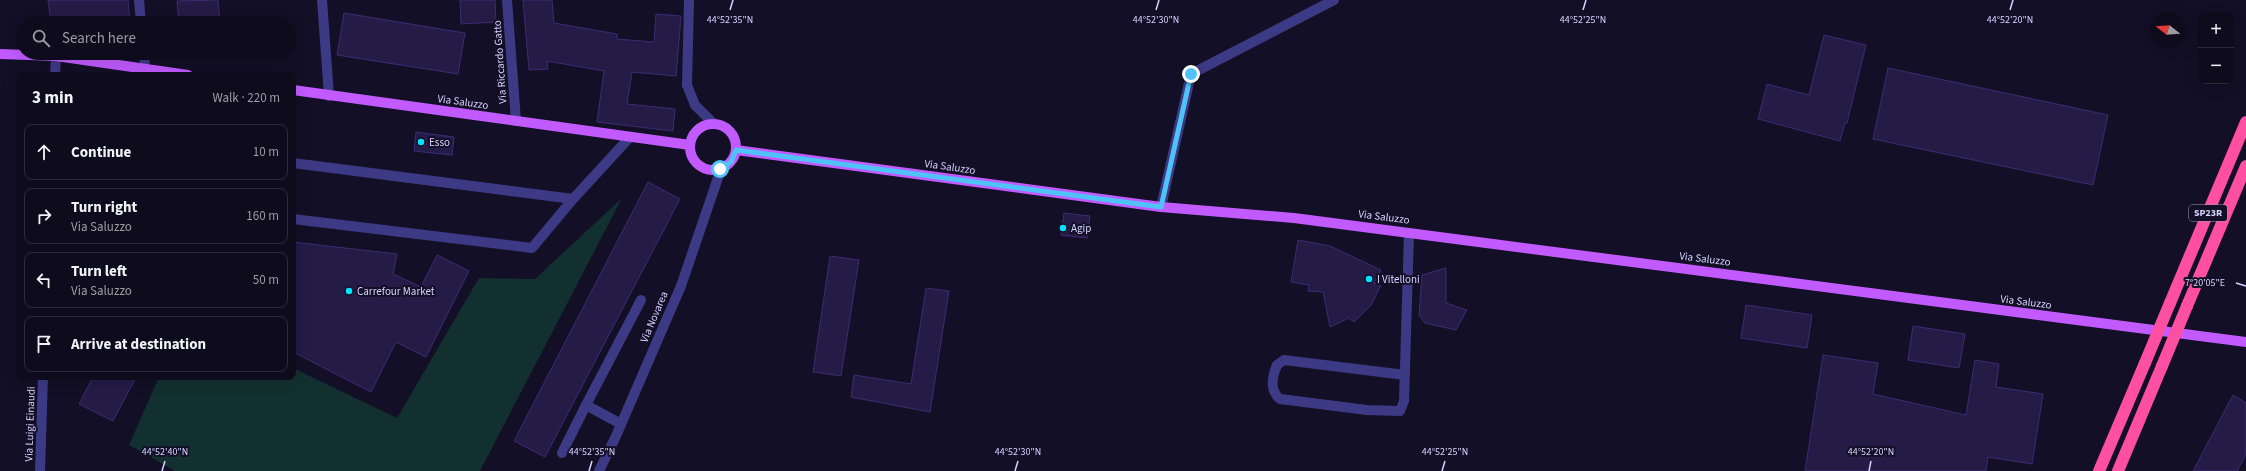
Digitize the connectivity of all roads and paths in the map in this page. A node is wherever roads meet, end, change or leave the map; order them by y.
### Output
1 (139, 0) edge
2 (322, 0) edge
3 (507, 0) edge
4 (689, 0) edge
5 (1334, 0) edge
6 (140, 16) edge
7 (0, 54) edge
8 (16, 55) edge
9 (56, 60) edge
10 (84, 60) edge
11 (145, 60) edge
12 (146, 69) junction
13 (55, 72) edge
14 (167, 72) edge
15 (296, 90) edge
16 (329, 96) junction
17 (516, 121) junction
18 (2246, 122) edge
19 (713, 123) junction
20 (630, 138) junction
21 (690, 145) junction
22 (736, 150) junction
23 (296, 164) edge
24 (2246, 166) edge
25 (720, 169) junction
26 (573, 199) junction
27 (1161, 207) junction
28 (296, 219) edge
29 (1409, 233) junction
30 (641, 300) dead end
31 (2246, 342) edge
32 (1405, 375) junction
33 (43, 380) edge
34 (586, 405) junction
35 (621, 424) junction
36 (562, 453) dead end
37 (40, 471) edge
38 (599, 471) edge
39 (2099, 471) edge
40 (2118, 471) edge

1 - 6 street
2 - 16 street
3 - 17 street, Via Riccardo Gatto
4 - 19 street
5 - 27 street
7 - 8 main road
9 - 13 street
10 - 12 main road
11 - 12 street
12 - 14 main road
15 - 16 main road, Via Saluzzo
16 - 17 main road, Via Saluzzo
17 - 20 main road, Via Saluzzo
18 - 39 highway, SP23R, bridge
19 - 21 main road
19 - 22 main road
20 - 21 main road, Via Saluzzo
20 - 26 street
21 - 25 main road
22 - 25 main road
22 - 27 main road, Via Saluzzo
23 - 26 street
24 - 40 highway, SP23R, bridge
25 - 35 street, Via Novarea
26 - 28 street
27 - 29 main road, Via Saluzzo
29 - 31 main road, Via Saluzzo
29 - 32 street
30 - 34 street
32 - 32 street
33 - 37 street, Via Luigi Einaudi
34 - 35 street
34 - 36 street
35 - 38 street, Via Novarea

